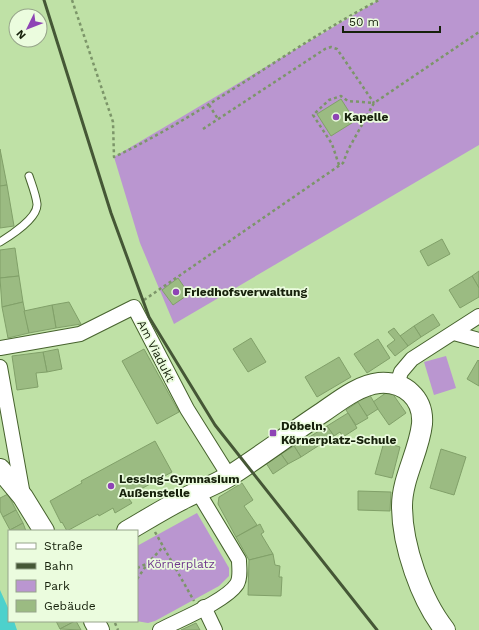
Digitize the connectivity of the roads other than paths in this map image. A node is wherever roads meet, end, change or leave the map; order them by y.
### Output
1 (29, 176) dead end
2 (0, 242) edge
3 (479, 316) edge
4 (454, 333) junction
5 (479, 340) edge
6 (0, 348) edge
7 (0, 367) edge
8 (397, 384) junction
9 (0, 469) edge
10 (229, 476) junction
11 (198, 492) junction
12 (24, 497) junction
13 (43, 530) edge
14 (129, 530) edge
15 (202, 609) junction
16 (160, 630) edge
17 (215, 630) edge
18 (445, 630) edge

1 - 2 lane
3 - 4 street
4 - 5 street
4 - 8 street
6 - 10 street, Am Viadukt
7 - 12 street
8 - 10 main road
8 - 18 main road
9 - 12 main road
10 - 11 main road
11 - 14 main road
11 - 15 street
12 - 13 main road
15 - 16 street
15 - 17 street

